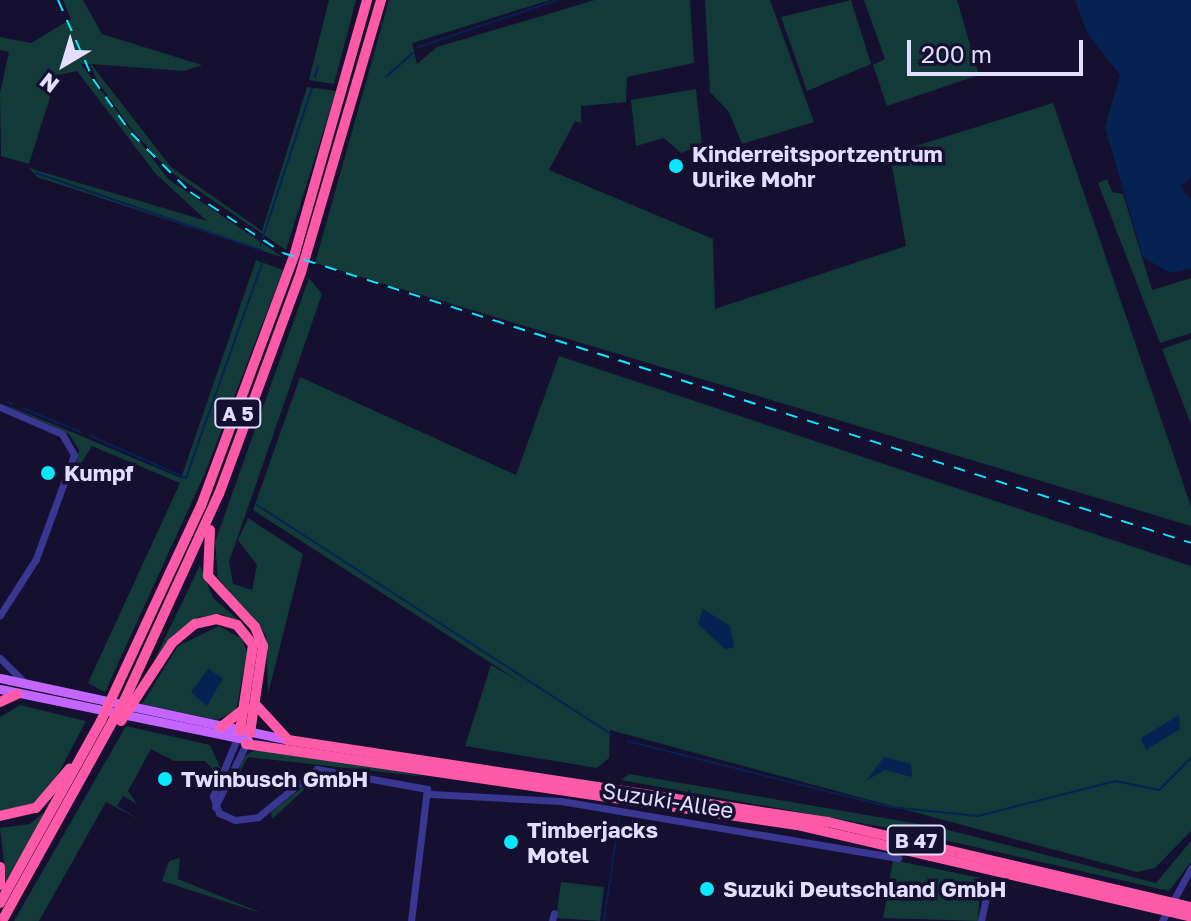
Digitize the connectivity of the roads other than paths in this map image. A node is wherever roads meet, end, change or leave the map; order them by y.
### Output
1 (367, 0) edge
2 (381, 0) edge
3 (0, 407) edge
4 (219, 494) junction
5 (0, 615) edge
6 (0, 658) edge
7 (0, 678) edge
8 (28, 685) junction
9 (0, 689) edge
10 (17, 694) junction
11 (123, 699) junction
12 (0, 702) edge
13 (252, 704) junction
14 (110, 723) junction
15 (221, 727) junction
16 (243, 737) junction
17 (288, 740) junction
18 (81, 759) junction
19 (431, 794) junction
20 (0, 816) edge
21 (898, 858) dead end
22 (0, 867) edge
23 (1191, 868) edge
24 (989, 884) dead end
25 (0, 885) edge
26 (0, 903) edge
27 (1191, 907) edge
28 (1191, 917) edge
29 (2, 921) edge
30 (411, 921) edge
31 (981, 921) edge
32 (1162, 921) edge

1 - 11 highway, A 5
2 - 4 highway, A 5
3 - 5 street
4 - 11 highway, A 5
4 - 13 highway
6 - 8 street
7 - 8 main road, B 47
8 - 15 main road, B 47
9 - 10 main road, B 47
10 - 12 highway
10 - 16 main road, B 47
11 - 13 highway
11 - 14 highway
11 - 14 highway, A 5
13 - 15 highway
13 - 16 highway
13 - 17 highway
14 - 18 highway, A 5
14 - 29 highway
15 - 16 main road, B 47
16 - 17 main road, B 47
16 - 19 street, Suzuki-Allee
16 - 28 highway, B 47
17 - 27 highway, B 47
18 - 20 highway
18 - 26 highway, A 5
19 - 21 street, Suzuki-Allee
19 - 30 street
22 - 25 highway
23 - 32 street
24 - 31 street

